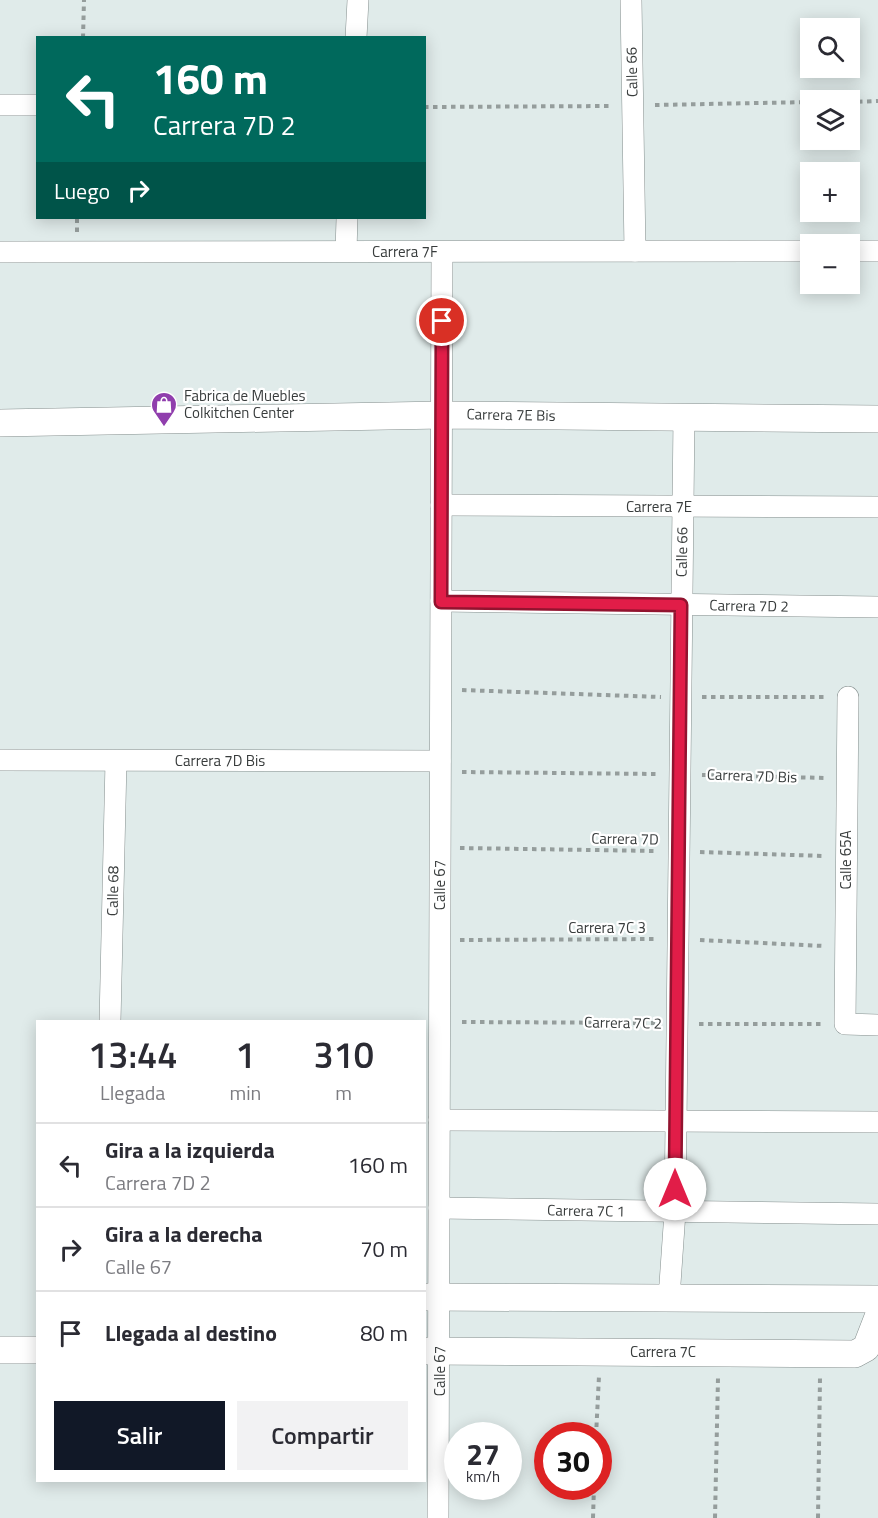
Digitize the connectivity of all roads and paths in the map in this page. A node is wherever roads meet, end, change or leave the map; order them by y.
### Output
1 (84, 0) edge
2 (358, 0) edge
3 (631, 0) edge
4 (83, 36) edge
5 (356, 36) edge
6 (878, 101) edge
7 (860, 102) edge
8 (0, 105) edge
9 (36, 105) edge
10 (347, 219) edge
11 (635, 251) junction
12 (800, 251) edge
13 (860, 251) edge
14 (878, 251) edge
15 (0, 252) edge
16 (346, 252) junction
17 (442, 252) junction
18 (442, 415) junction
19 (684, 417) junction
20 (878, 419) edge
21 (0, 423) edge
22 (441, 505) junction
23 (683, 507) junction
24 (878, 507) edge
25 (441, 602) junction
26 (681, 605) junction
27 (878, 608) edge
28 (848, 697) dead end
29 (0, 760) edge
30 (116, 761) junction
31 (440, 766) junction
32 (680, 774) junction
33 (847, 779) junction
34 (440, 847) junction
35 (679, 852) junction
36 (846, 856) junction
37 (678, 939) junction
38 (439, 940) junction
39 (846, 946) junction
40 (110, 1020) edge
41 (439, 1021) junction
42 (677, 1024) junction
43 (845, 1024) junction
44 (878, 1024) edge
45 (439, 1120) junction
46 (674, 1121) junction
47 (878, 1122) edge
48 (439, 1208) junction
49 (675, 1212) junction
50 (878, 1214) edge
51 (431, 1297) edge
52 (669, 1298) junction
53 (878, 1299) edge
54 (878, 1317) edge
55 (0, 1350) edge
56 (36, 1350) edge
57 (432, 1351) edge
58 (600, 1351) junction
59 (718, 1352) junction
60 (820, 1353) junction
61 (597, 1422) edge
62 (594, 1500) edge
63 (438, 1518) edge
64 (593, 1518) edge
65 (715, 1518) edge
66 (818, 1518) edge

1 - 4 path
2 - 5 street
3 - 11 street, Calle 66
6 - 7 path
8 - 9 street
10 - 16 street
11 - 12 street, Carrera 7F
11 - 17 street, Carrera 7F
13 - 14 street
15 - 16 street, Carrera 7F
16 - 17 street, Carrera 7F
17 - 18 street, Calle 67
18 - 19 street, Carrera 7E Bis
18 - 21 street, Carrera 7E Bis
18 - 22 street, Calle 67
19 - 20 street, Carrera 7E Bis
19 - 23 street, Calle 66
22 - 23 street, Carrera 7E
22 - 25 street, Calle 67
23 - 24 street, Carrera 7E
23 - 26 street, Calle 66
25 - 26 street, Carrera 7D 2
25 - 31 street, Calle 67
26 - 27 street, Carrera 7D 2
26 - 32 street, Calle 66
28 - 33 street, Calle 65A
29 - 30 street, Carrera 7D Bis
30 - 31 street, Carrera 7D Bis
30 - 40 street, Calle 68
31 - 32 path, Carrera 7D Bis
31 - 34 street, Calle 67
32 - 33 path, Carrera 7D Bis
32 - 35 street, Calle 66
33 - 36 street, Calle 65A
34 - 35 path, Carrera 7D
34 - 38 street, Calle 67
35 - 36 path, Carrera 7D
35 - 37 street, Calle 66
36 - 39 street, Calle 65A
37 - 38 path, Carrera 7C 3
37 - 39 path, Carrera 7C 3
37 - 42 street, Calle 66
38 - 41 street, Calle 67
39 - 43 street, Calle 65A
41 - 42 path, Carrera 7C 2
41 - 45 street, Calle 67
42 - 43 path, Carrera 7C 2
42 - 46 street, Calle 66
43 - 44 street
45 - 46 street
45 - 48 street, Calle 67
46 - 47 street
46 - 49 street, Calle 66
48 - 49 street, Carrera 7C 1
48 - 51 street, Calle 67
49 - 50 street, Carrera 7C 1
49 - 52 street, Calle 66
51 - 52 street
51 - 57 street, Calle 67
52 - 53 street
54 - 60 street, Carrera 7C
55 - 56 street
57 - 58 street, Carrera 7C
57 - 63 street, Calle 67
58 - 59 street, Carrera 7C
58 - 61 path
59 - 60 street, Carrera 7C
59 - 65 path
60 - 66 path
62 - 64 path

